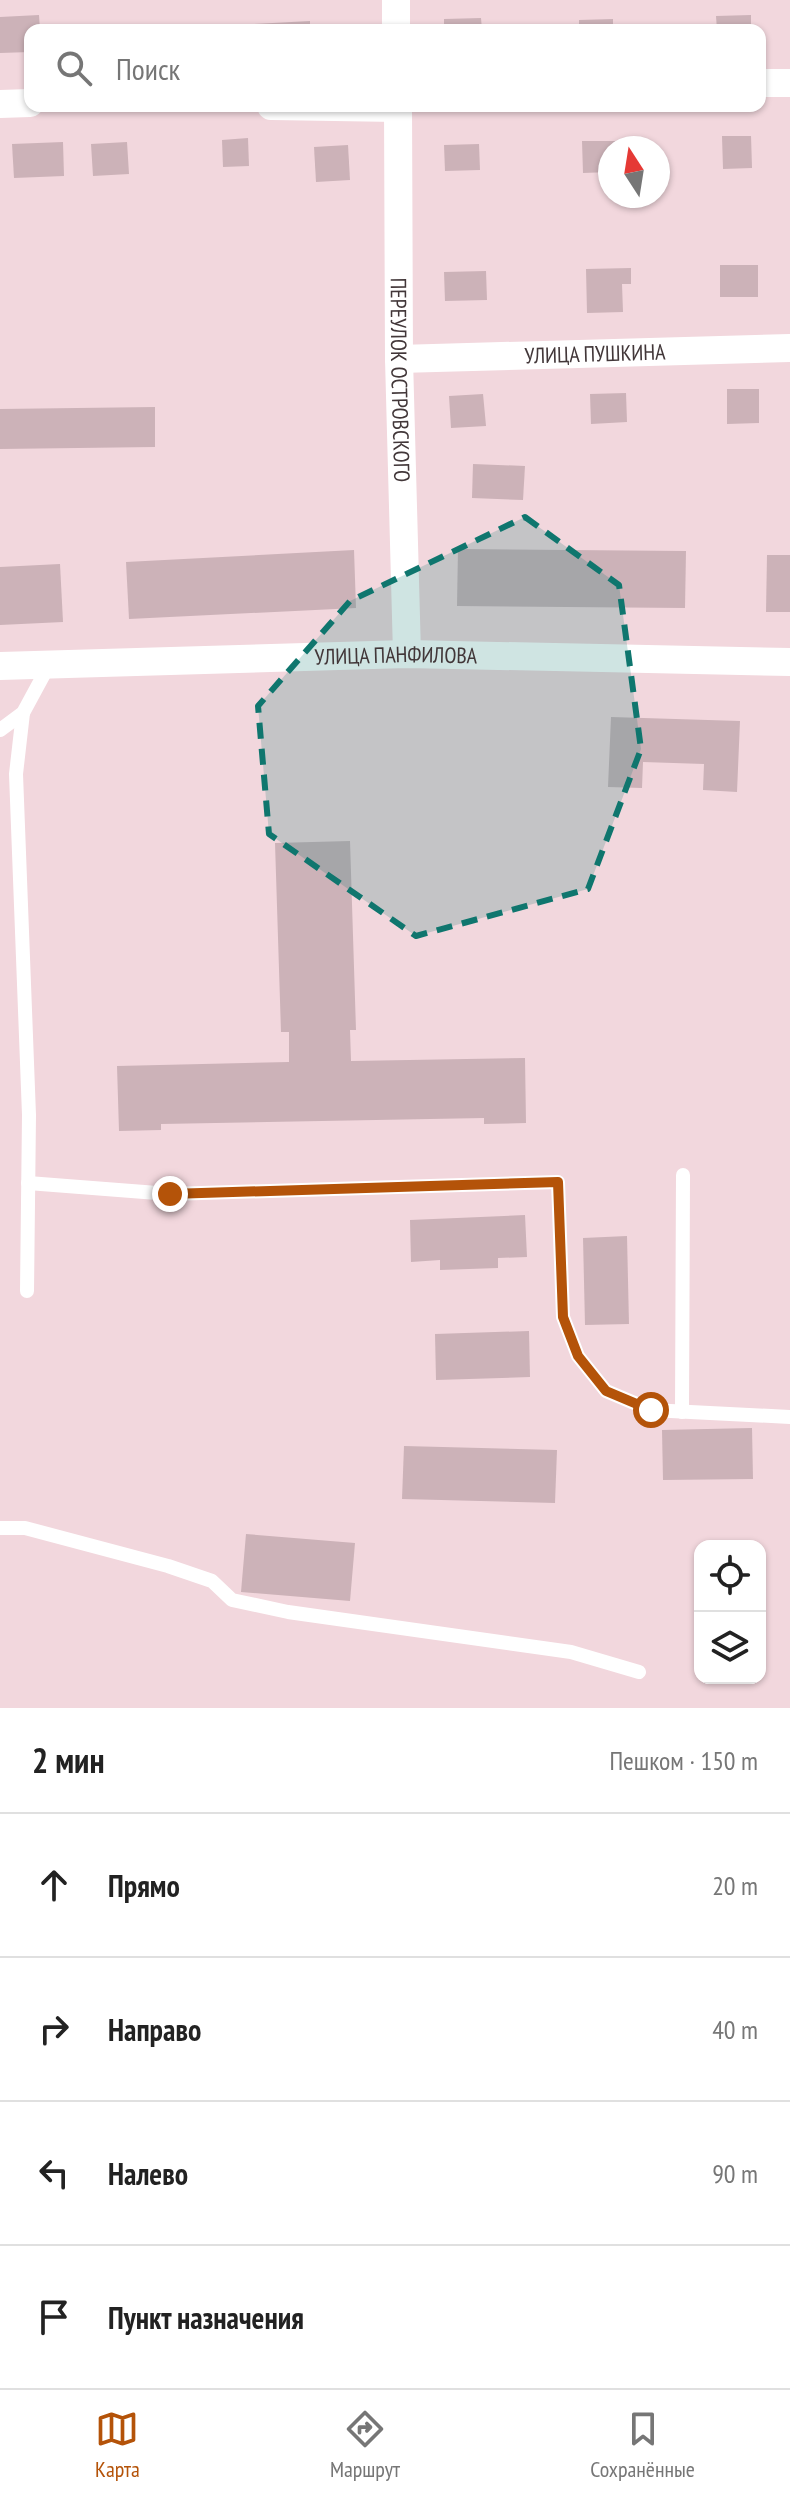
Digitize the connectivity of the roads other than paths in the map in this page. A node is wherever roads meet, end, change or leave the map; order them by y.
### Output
1 (396, 0) edge
2 (396, 24) edge
3 (766, 83) edge
4 (790, 83) edge
5 (24, 103) edge
6 (0, 104) edge
7 (398, 112) edge
8 (790, 348) edge
9 (399, 359) junction
10 (407, 654) junction
11 (790, 662) edge
12 (50, 663) junction
13 (0, 666) edge
14 (23, 713) junction
15 (0, 730) edge
16 (683, 1175) dead end
17 (28, 1183) junction
18 (27, 1291) dead end
19 (682, 1412) junction
20 (790, 1417) edge
21 (0, 1528) edge
22 (639, 1672) dead end

1 - 2 street
3 - 4 street
5 - 6 street
7 - 9 street, ПЕРЕУЛОК ОСТРОВСКОГО
8 - 9 street, УЛИЦА ПУШКИНА
9 - 10 street, ПЕРЕУЛОК ОСТРОВСКОГО
10 - 11 street, УЛИЦА ПАНФИЛОВА
10 - 12 street, УЛИЦА ПАНФИЛОВА
12 - 13 street, УЛИЦА ПАНФИЛОВА
12 - 14 lane
14 - 15 lane
14 - 17 lane
16 - 19 lane
17 - 18 lane
17 - 19 lane
19 - 20 lane
21 - 22 lane

